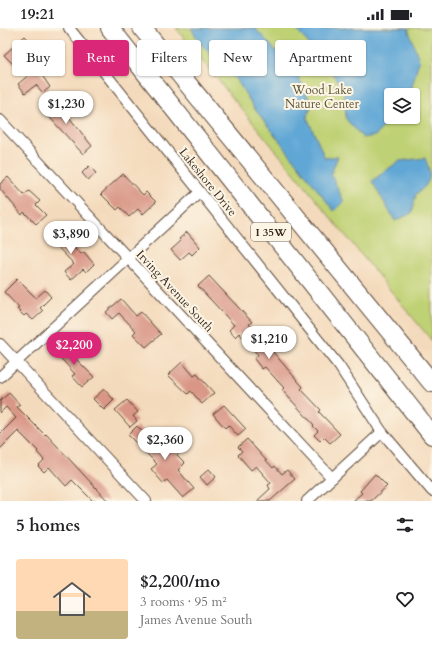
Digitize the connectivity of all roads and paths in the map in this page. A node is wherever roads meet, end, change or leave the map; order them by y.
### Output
1 (69, 28) edge
2 (110, 28) edge
3 (142, 28) edge
4 (0, 120) edge
5 (200, 192) junction
6 (128, 259) junction
7 (0, 344) edge
8 (16, 361) junction
9 (0, 377) edge
10 (432, 383) edge
11 (382, 432) junction
12 (432, 435) edge
13 (332, 478) junction
14 (432, 491) edge
15 (146, 501) edge
16 (307, 501) edge

1 - 5 street, Lakeshore Drive
2 - 12 highway, I 35W
3 - 10 highway, I 35W
4 - 6 street, Irving Avenue South
5 - 6 street
5 - 11 street, Lakeshore Drive
6 - 8 street
6 - 13 street, Irving Avenue South
7 - 8 street
8 - 9 street
8 - 15 street
11 - 13 street
11 - 14 street, Lakeshore Drive
13 - 16 street

